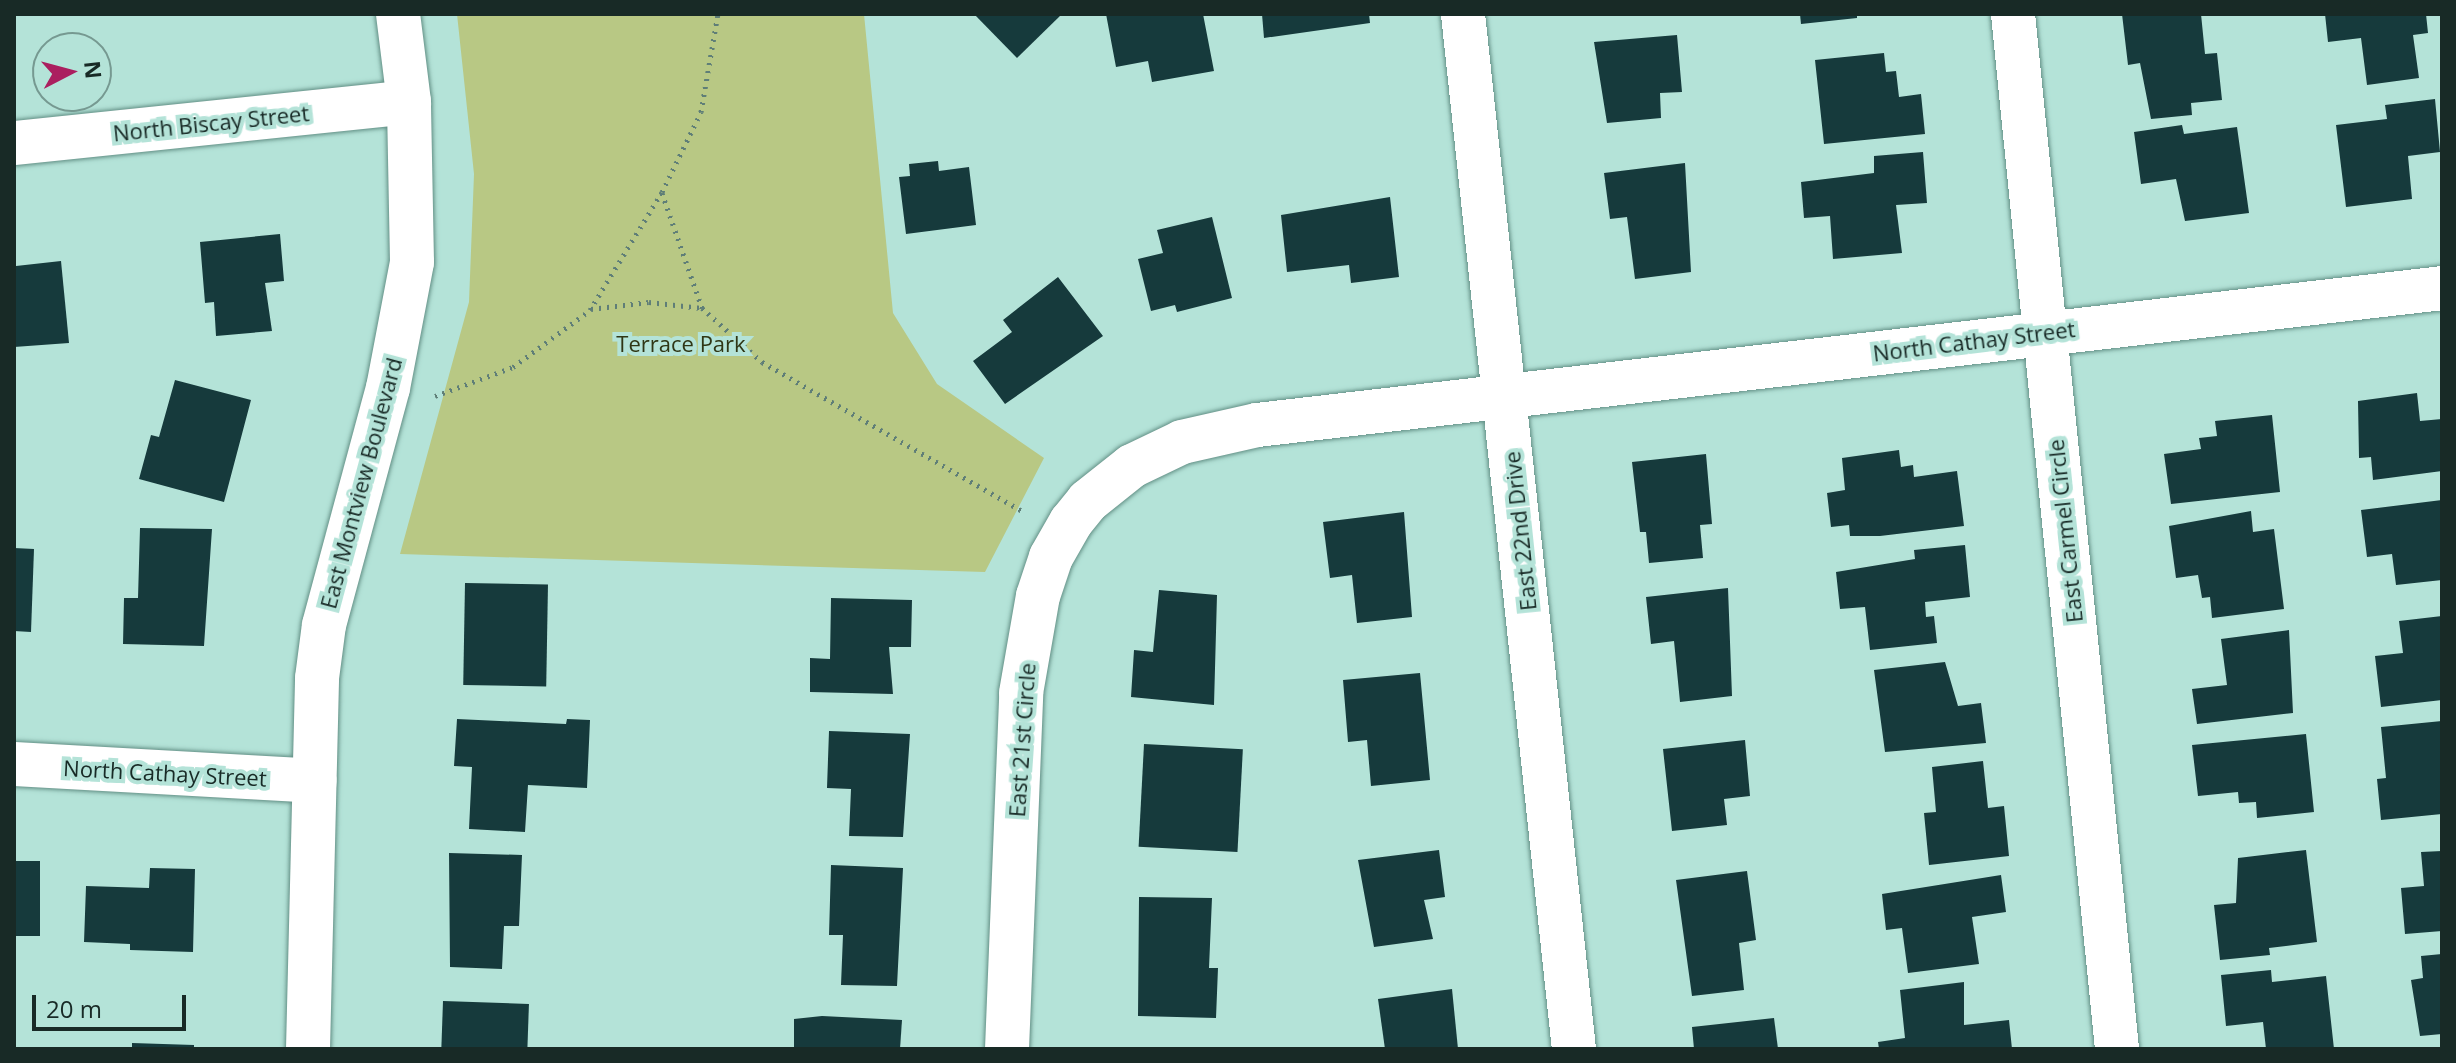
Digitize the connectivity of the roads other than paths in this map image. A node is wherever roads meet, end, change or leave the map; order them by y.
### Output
1 (398, 14) edge
2 (1463, 14) edge
3 (2013, 14) edge
4 (409, 102) junction
5 (14, 143) edge
6 (2442, 288) edge
7 (2045, 332) junction
8 (1506, 400) junction
9 (14, 764) edge
10 (315, 781) junction
11 (308, 1049) edge
12 (1007, 1049) edge
13 (1574, 1049) edge
14 (2117, 1049) edge

1 - 4 street, East Montview Boulevard
2 - 8 street, East 22nd Drive
3 - 7 street, East Carmel Circle
4 - 5 street, North Biscay Street
4 - 10 street, East Montview Boulevard
6 - 7 street, North Cathay Street
7 - 8 street, North Cathay Street
7 - 14 street, East Carmel Circle
8 - 12 street, East 21st Circle
8 - 13 street, East 22nd Drive
9 - 10 street, North Cathay Street
10 - 11 street, East Montview Boulevard

